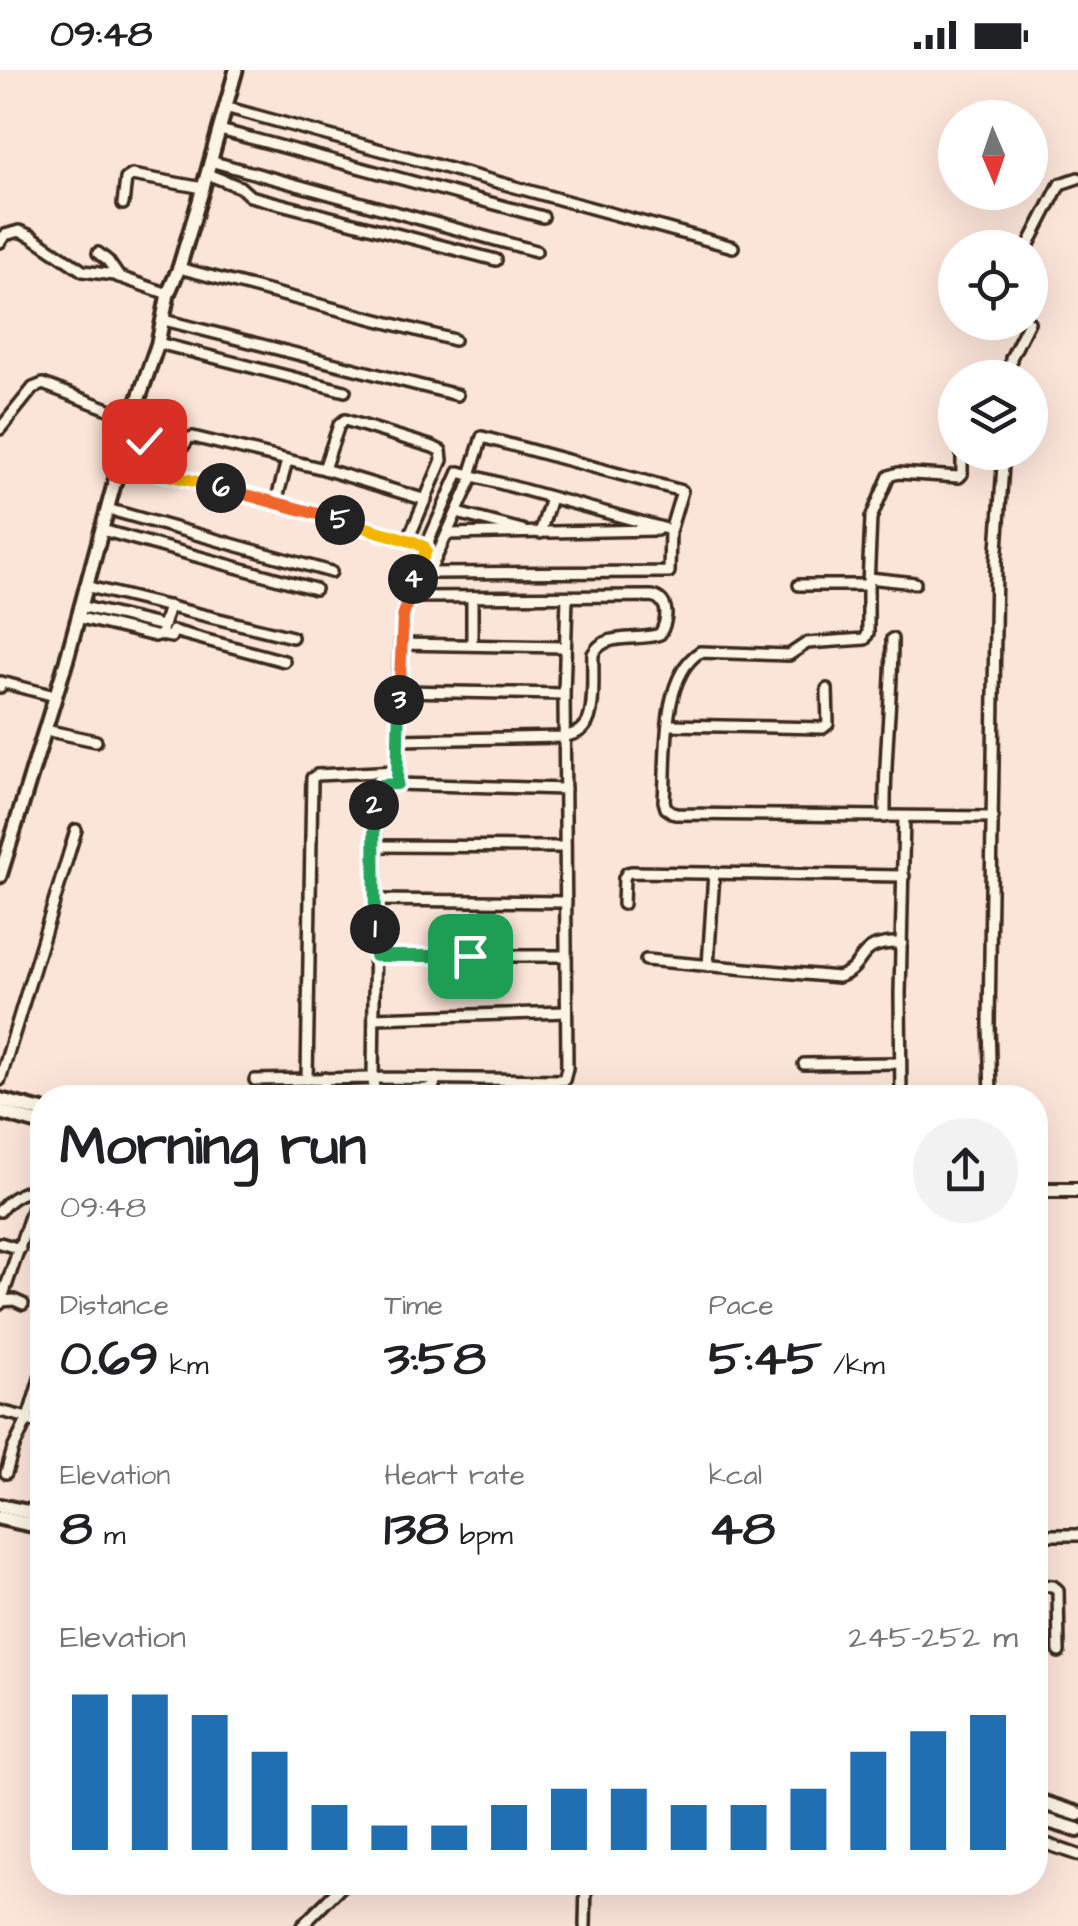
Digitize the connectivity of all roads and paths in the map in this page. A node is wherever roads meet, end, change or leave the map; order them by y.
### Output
1 (236, 70) edge
2 (225, 108) junction
3 (220, 130) junction
4 (209, 167) junction
5 (1078, 178) edge
6 (204, 188) junction
7 (123, 204) dead end
8 (544, 217) dead end
9 (1036, 230) edge
10 (0, 242) edge
11 (733, 247) dead end
12 (536, 251) dead end
13 (98, 253) dead end
14 (496, 260) dead end
15 (179, 268) junction
16 (120, 277) junction
17 (168, 294) junction
18 (164, 320) junction
19 (454, 340) dead end
20 (158, 342) junction
21 (345, 390) dead end
22 (457, 395) dead end
23 (132, 418) junction
24 (0, 429) edge
25 (287, 460) junction
26 (324, 470) junction
27 (962, 470) edge
28 (1003, 470) edge
29 (471, 475) junction
30 (551, 498) junction
31 (426, 500) junction
32 (276, 502) junction
33 (107, 509) junction
34 (457, 513) junction
35 (670, 529) junction
36 (102, 530) junction
37 (538, 533) junction
38 (447, 534) junction
39 (418, 544) junction
40 (331, 572) dead end
41 (868, 582) junction
42 (915, 583) dead end
43 (799, 585) dead end
44 (85, 586) junction
45 (314, 589) dead end
46 (407, 593) junction
47 (566, 597) junction
48 (472, 598) junction
49 (169, 606) junction
50 (79, 611) junction
51 (163, 626) junction
52 (155, 636) dead end
53 (292, 636) dead end
54 (892, 638) dead end
55 (400, 644) junction
56 (472, 644) junction
57 (564, 647) junction
58 (284, 661) dead end
59 (0, 687) edge
60 (827, 689) dead end
61 (399, 691) junction
62 (564, 694) junction
63 (56, 696) junction
64 (669, 725) junction
65 (45, 730) junction
66 (564, 737) junction
67 (397, 740) junction
68 (96, 741) dead end
69 (397, 771) junction
70 (397, 784) junction
71 (565, 789) junction
72 (885, 817) junction
73 (904, 817) junction
74 (993, 817) junction
75 (76, 830) dead end
76 (376, 846) junction
77 (565, 847) junction
78 (714, 873) junction
79 (0, 876) edge
80 (904, 876) junction
81 (376, 900) junction
82 (566, 902) junction
83 (623, 904) dead end
84 (902, 943) junction
85 (375, 956) junction
86 (566, 956) junction
87 (646, 960) dead end
88 (708, 966) junction
89 (566, 1012) junction
90 (374, 1018) junction
91 (804, 1064) dead end
92 (900, 1064) junction
93 (324, 1078) junction
94 (336, 1078) junction
95 (373, 1078) junction
96 (436, 1078) junction
97 (306, 1079) junction
98 (0, 1080) edge
99 (255, 1080) dead end
100 (324, 1085) edge
101 (336, 1085) edge
102 (374, 1085) edge
103 (434, 1085) edge
104 (901, 1085) edge
105 (991, 1085) edge
106 (0, 1100) edge
107 (30, 1107) edge
108 (0, 1112) edge
109 (30, 1121) edge
110 (30, 1189) edge
111 (1048, 1193) edge
112 (1078, 1193) edge
113 (0, 1212) edge
114 (30, 1219) edge
115 (0, 1243) edge
116 (20, 1250) junction
117 (1, 1302) edge
118 (23, 1304) dead end
119 (0, 1411) edge
120 (30, 1415) edge
121 (28, 1419) junction
122 (6, 1473) dead end
123 (0, 1506) edge
124 (30, 1512) edge
125 (0, 1518) edge
126 (30, 1524) edge
127 (1048, 1535) edge
128 (1078, 1535) edge
129 (1048, 1586) edge
130 (1059, 1652) dead end
131 (1048, 1804) edge
132 (1078, 1814) edge
133 (1048, 1822) edge
134 (1078, 1830) edge
135 (1048, 1844) edge
136 (1078, 1854) edge
137 (333, 1895) edge
138 (585, 1895) edge
139 (302, 1926) edge
140 (584, 1926) edge

1 - 2 main road
2 - 3 main road
2 - 11 street
3 - 4 main road
3 - 8 street
4 - 6 main road
4 - 12 street
4 - 14 street
5 - 9 street
6 - 7 street
6 - 15 main road
10 - 16 street
13 - 16 street
15 - 17 main road
15 - 19 street
16 - 17 street
17 - 18 main road
18 - 20 main road
18 - 22 street
20 - 21 street
20 - 23 main road
23 - 24 street
23 - 33 main road
25 - 26 street
25 - 32 street
25 - 32 street
26 - 31 street
26 - 31 street
27 - 41 street
28 - 74 street
29 - 30 street
29 - 34 street
29 - 35 street
29 - 39 street
30 - 35 street
30 - 37 street
31 - 39 street
32 - 39 street
33 - 36 main road
33 - 40 street
34 - 37 street
34 - 38 street
35 - 37 street
35 - 38 street
36 - 44 main road
36 - 45 street
37 - 38 street
39 - 46 street
41 - 42 street
41 - 43 street
41 - 64 street
44 - 49 street
44 - 50 main road
46 - 48 street
46 - 55 street
47 - 48 street
47 - 57 street
47 - 66 street
48 - 56 street
49 - 51 street
49 - 53 street
50 - 51 street
50 - 52 street
50 - 63 main road
51 - 58 street
54 - 72 street
55 - 56 street
55 - 61 street
56 - 57 street
57 - 62 street
59 - 63 street
60 - 64 street
61 - 62 street
61 - 67 street
62 - 66 street
63 - 65 main road
64 - 72 street
65 - 68 street
65 - 79 main road
66 - 67 street
66 - 71 street
67 - 69 street
69 - 70 street
69 - 97 street
70 - 71 street
70 - 76 street
71 - 77 street
72 - 73 street
73 - 74 street
73 - 80 street
74 - 105 street
75 - 98 street
76 - 77 street
76 - 81 street
77 - 82 street
78 - 80 street
78 - 83 street
78 - 88 street
80 - 84 street
81 - 82 street
81 - 85 street
82 - 86 street
84 - 88 street
84 - 92 street
85 - 86 street
85 - 90 street
86 - 89 street
87 - 88 street
89 - 90 street
89 - 96 street
90 - 95 street
91 - 92 street
92 - 104 street
93 - 94 street
93 - 97 street
93 - 100 street
94 - 95 street
94 - 101 street
95 - 96 street
95 - 102 street
96 - 103 street
97 - 99 street
106 - 107 highway
108 - 109 highway
110 - 113 street
111 - 112 highway
114 - 116 street
115 - 116 street
116 - 117 street
117 - 118 street
119 - 121 street
120 - 121 street
121 - 122 street
123 - 124 highway
125 - 126 highway
127 - 128 street
129 - 130 street
131 - 132 highway
133 - 134 highway
135 - 136 street
137 - 139 street
138 - 140 street

